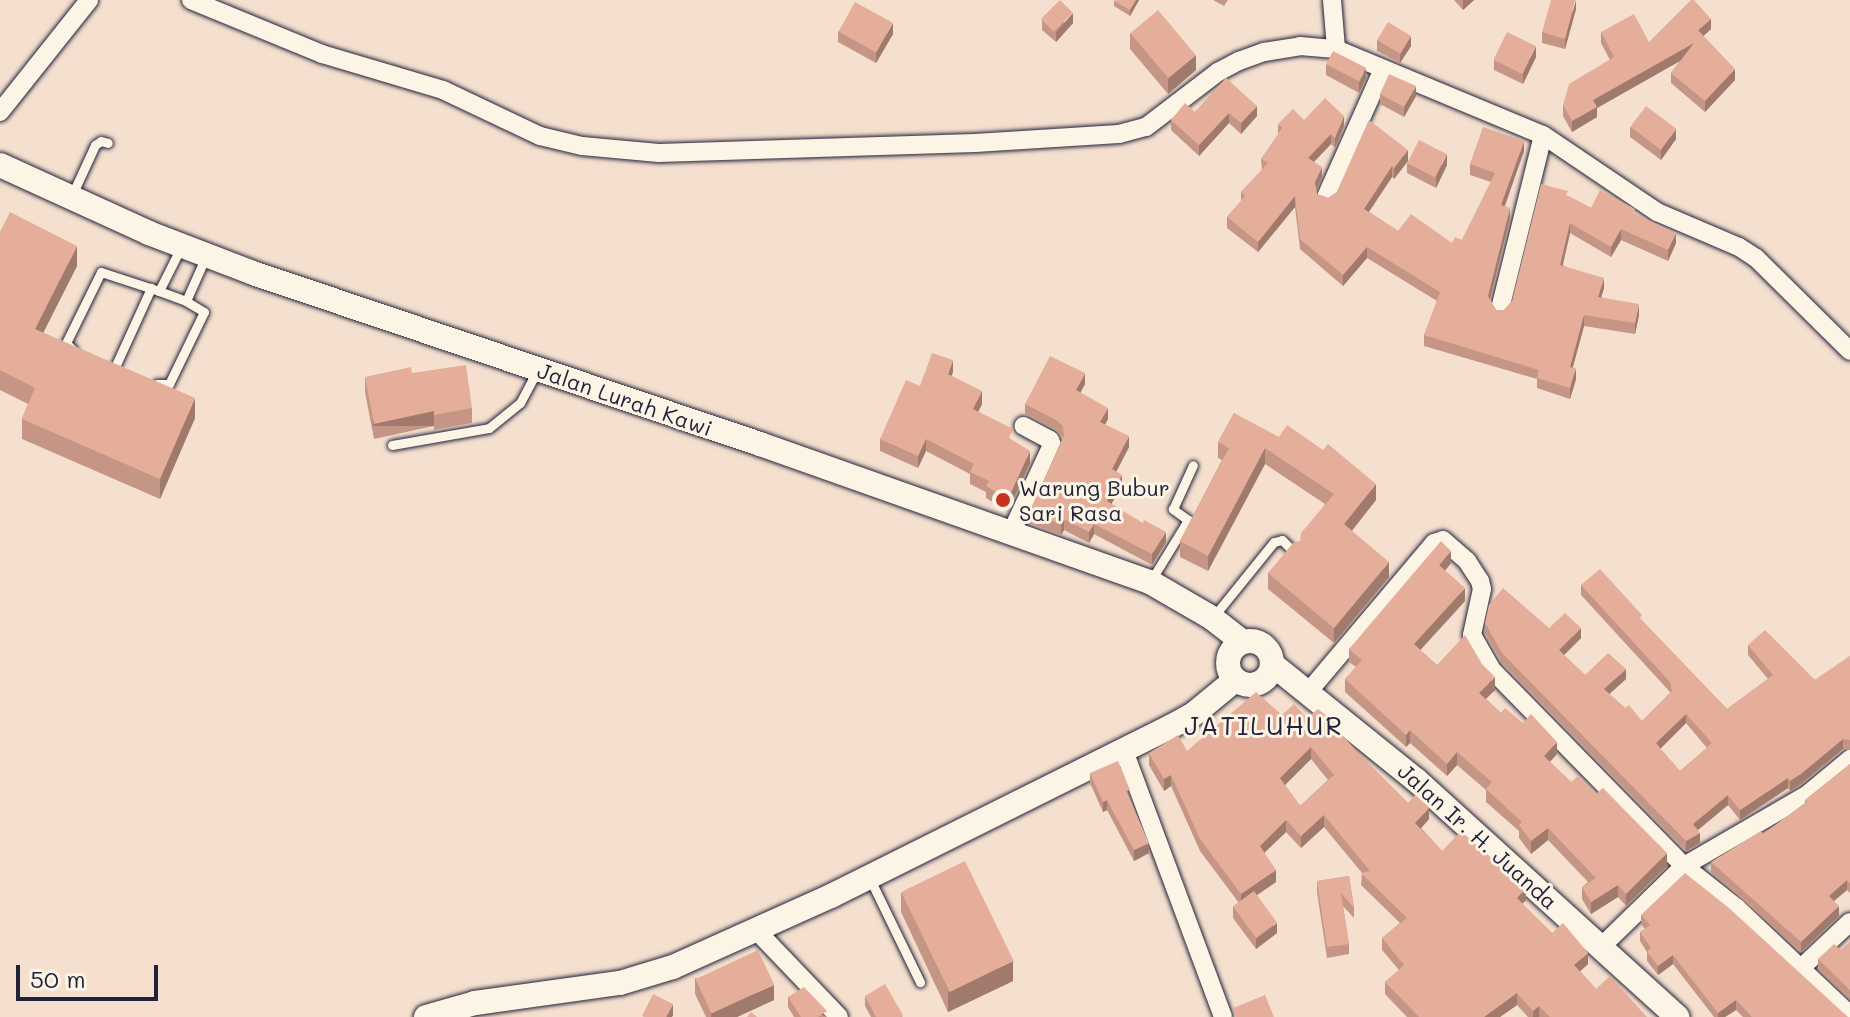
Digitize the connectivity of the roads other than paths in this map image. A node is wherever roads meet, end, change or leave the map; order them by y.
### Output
1 (89, 0) edge
2 (191, 0) edge
3 (1332, 0) edge
4 (1336, 49) junction
5 (1383, 69) junction
6 (0, 112) edge
7 (1543, 135) junction
8 (108, 143) dead end
9 (0, 165) edge
10 (1326, 197) edge
11 (71, 198) junction
12 (182, 246) junction
13 (206, 256) junction
14 (155, 290) junction
15 (186, 301) junction
16 (1500, 309) edge
17 (1850, 351) edge
18 (80, 353) edge
19 (103, 362) edge
20 (115, 367) junction
21 (538, 369) junction
22 (127, 372) edge
23 (152, 382) edge
24 (1024, 426) dead end
25 (392, 445) dead end
26 (1193, 465) dead end
27 (1010, 535) junction
28 (1294, 552) edge
29 (1150, 582) junction
30 (1212, 618) junction
31 (1243, 642) junction
32 (1272, 664) junction
33 (1235, 680) junction
34 (1309, 691) junction
35 (1123, 748) junction
36 (1850, 759) edge
37 (1684, 866) junction
38 (869, 876) junction
39 (1850, 922) edge
40 (756, 930) junction
41 (1601, 947) junction
42 (1801, 968) junction
43 (920, 982) dead end
44 (1850, 1015) edge
45 (836, 1016) edge
46 (426, 1017) edge
47 (1223, 1017) edge
48 (1677, 1017) edge

1 - 6 street
2 - 4 street
3 - 4 street
4 - 5 street
5 - 7 street
5 - 10 street
7 - 16 street
7 - 17 street
8 - 11 lane
9 - 11 street, Jalan Lurah Kawi
11 - 12 street, Jalan Lurah Kawi
12 - 13 street, Jalan Lurah Kawi
12 - 14 lane
13 - 15 lane
13 - 21 street, Jalan Lurah Kawi
14 - 15 lane
14 - 18 lane
14 - 20 lane
15 - 23 lane
19 - 20 lane
20 - 22 lane
21 - 25 lane
21 - 27 street, Jalan Lurah Kawi
24 - 27 street
26 - 29 lane
27 - 29 street, Jalan Lurah Kawi
28 - 30 lane
29 - 30 street, Jalan Lurah Kawi
30 - 31 street, Jalan Lurah Kawi
31 - 32 street
31 - 33 street
32 - 33 street
32 - 34 street, Jalan Ir. H. Juanda
33 - 35 street
34 - 37 street
34 - 41 street, Jalan Ir. H. Juanda
35 - 38 street
35 - 47 street
36 - 37 street
37 - 41 street
37 - 42 street
38 - 40 street
38 - 43 lane
39 - 42 street
40 - 45 street
40 - 46 street
41 - 48 street, Jalan Ir. H. Juanda
42 - 44 street

